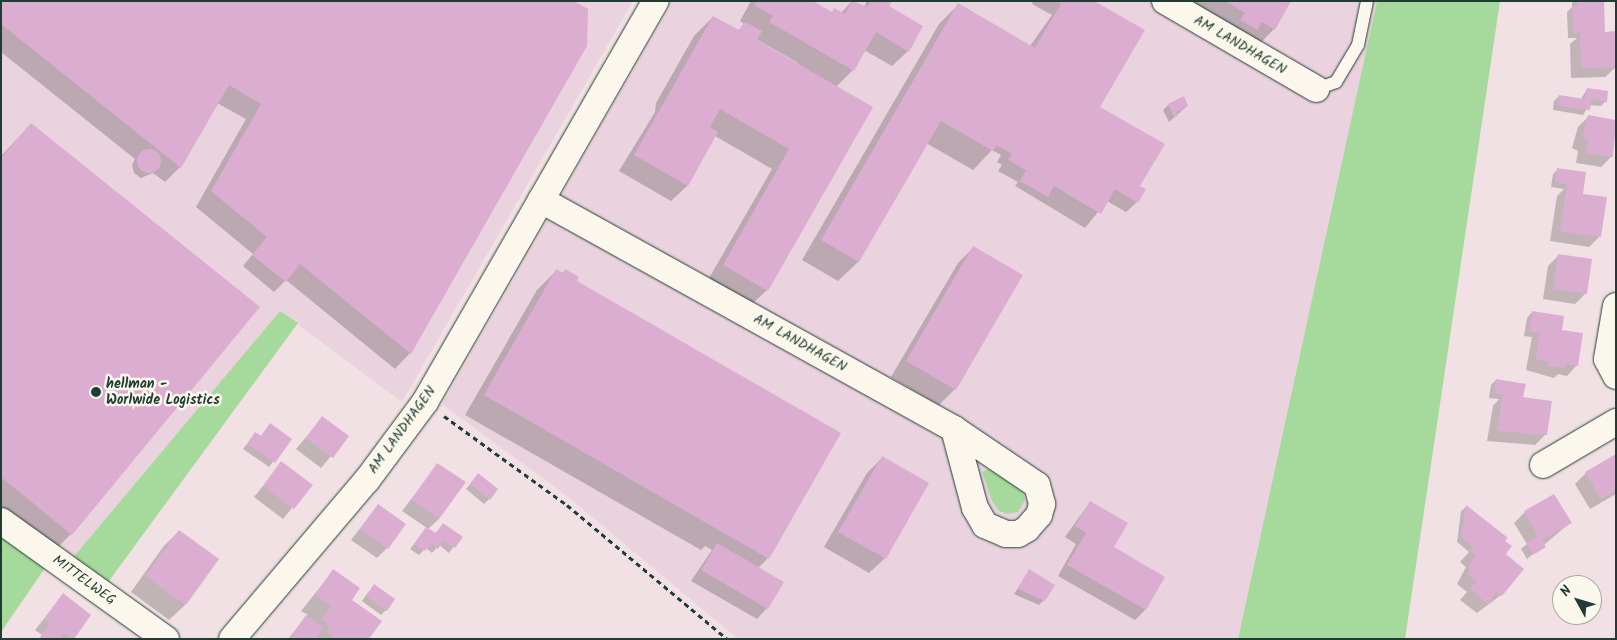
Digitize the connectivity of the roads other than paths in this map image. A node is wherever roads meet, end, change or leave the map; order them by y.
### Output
1 (656, 1) edge
2 (1164, 1) edge
3 (1367, 1) edge
4 (1316, 89) joint
5 (541, 200) junction
6 (1616, 306) edge
7 (1616, 376) edge
8 (1616, 422) edge
9 (954, 429) dead end
10 (1543, 464) dead end
11 (1, 521) edge
12 (166, 639) edge
13 (232, 639) edge

1 - 5 street, AM LANDHAGEN
2 - 4 street, AM LANDHAGEN
3 - 4 lane
5 - 9 street, AM LANDHAGEN
5 - 13 street, AM LANDHAGEN
6 - 7 street
8 - 10 street
11 - 12 street, MITTELWEG

